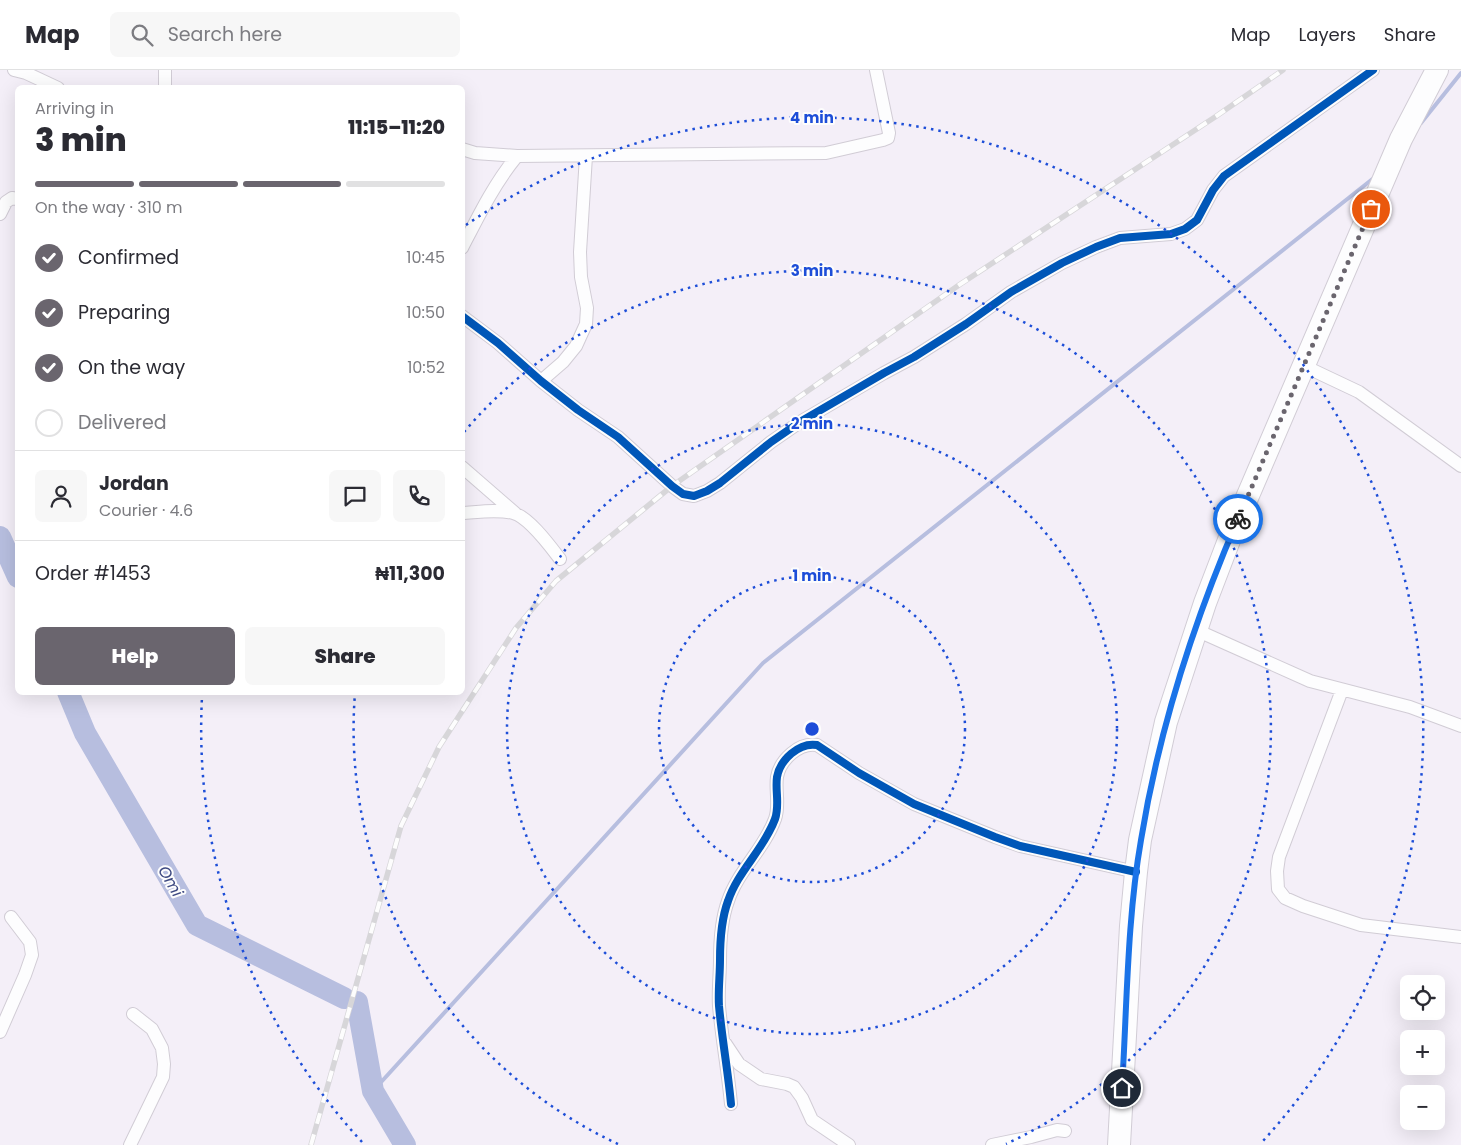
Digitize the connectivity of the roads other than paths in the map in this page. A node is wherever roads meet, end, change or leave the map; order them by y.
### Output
1 (14, 70) edge
2 (166, 70) edge
3 (876, 70) edge
4 (1374, 70) edge
5 (1437, 70) edge
6 (51, 85) edge
7 (165, 85) edge
8 (465, 150) edge
9 (517, 156) junction
10 (586, 156) junction
11 (15, 198) edge
12 (0, 214) edge
13 (465, 242) edge
14 (465, 318) edge
15 (1304, 366) junction
16 (541, 381) junction
17 (1461, 466) edge
18 (465, 470) edge
19 (465, 513) edge
20 (515, 513) junction
21 (560, 559) dead end
22 (1196, 630) junction
23 (1342, 690) junction
24 (1461, 726) edge
25 (1136, 872) junction
26 (11, 917) dead end
27 (1461, 937) edge
28 (133, 1014) dead end
29 (0, 1032) edge
30 (724, 1041) junction
31 (731, 1104) dead end
32 (1065, 1131) dead end
33 (130, 1145) edge
34 (849, 1145) edge
35 (992, 1145) edge
36 (1120, 1145) edge

1 - 6 street
2 - 7 street
3 - 10 street
4 - 16 street
5 - 15 highway
8 - 9 street
9 - 10 street
9 - 13 street
10 - 16 street
11 - 12 street
14 - 16 street
15 - 17 street
15 - 22 highway
18 - 20 street
19 - 20 street
20 - 21 street
22 - 23 street
22 - 25 highway
23 - 24 street
23 - 27 street
25 - 30 street
25 - 36 highway
26 - 29 street
28 - 33 street
30 - 31 street
30 - 34 street
32 - 35 street

